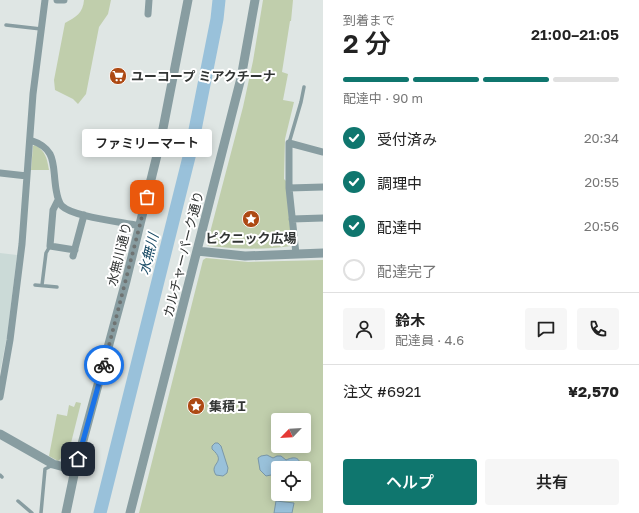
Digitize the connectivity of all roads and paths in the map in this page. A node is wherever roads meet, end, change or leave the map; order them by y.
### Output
1 (44, 0) edge
2 (57, 0) edge
3 (64, 0) edge
4 (149, 0) edge
5 (188, 0) edge
6 (255, 0) edge
7 (148, 14) dead end
8 (6, 25) dead end
9 (41, 28) junction
10 (304, 87) dead end
11 (30, 140) junction
12 (289, 143) junction
13 (323, 152) edge
14 (0, 173) edge
15 (27, 176) junction
16 (323, 186) edge
17 (288, 188) junction
18 (58, 200) junction
19 (84, 215) junction
20 (323, 218) edge
21 (292, 219) junction
22 (140, 226) junction
23 (50, 246) junction
24 (197, 251) junction
25 (323, 253) edge
26 (296, 254) junction
27 (35, 285) dead end
28 (42, 285) junction
29 (57, 287) dead end
30 (0, 397) edge
31 (0, 434) edge
32 (54, 464) junction
33 (75, 470) junction
34 (18, 501) dead end
35 (32, 513) edge
36 (41, 513) edge
37 (66, 513) edge
38 (130, 513) edge

1 - 9 street
2 - 3 street
4 - 7 street
5 - 22 street, 水無川通り
6 - 24 street, カルチャーパーク通り
8 - 9 lane
9 - 11 street
10 - 12 lane
11 - 15 street
11 - 18 street
12 - 13 street
12 - 17 street
14 - 15 street
15 - 30 street
16 - 17 street
17 - 21 street
18 - 19 street
18 - 23 street
19 - 22 street
19 - 23 street
20 - 21 street
21 - 26 street
22 - 33 street, 水無川通り
23 - 28 lane
24 - 26 street
24 - 38 street, カルチャーパーク通り
25 - 26 street
27 - 28 lane
28 - 29 lane
31 - 32 street
32 - 33 street
32 - 36 lane
33 - 37 street, 水無川通り
34 - 35 lane

